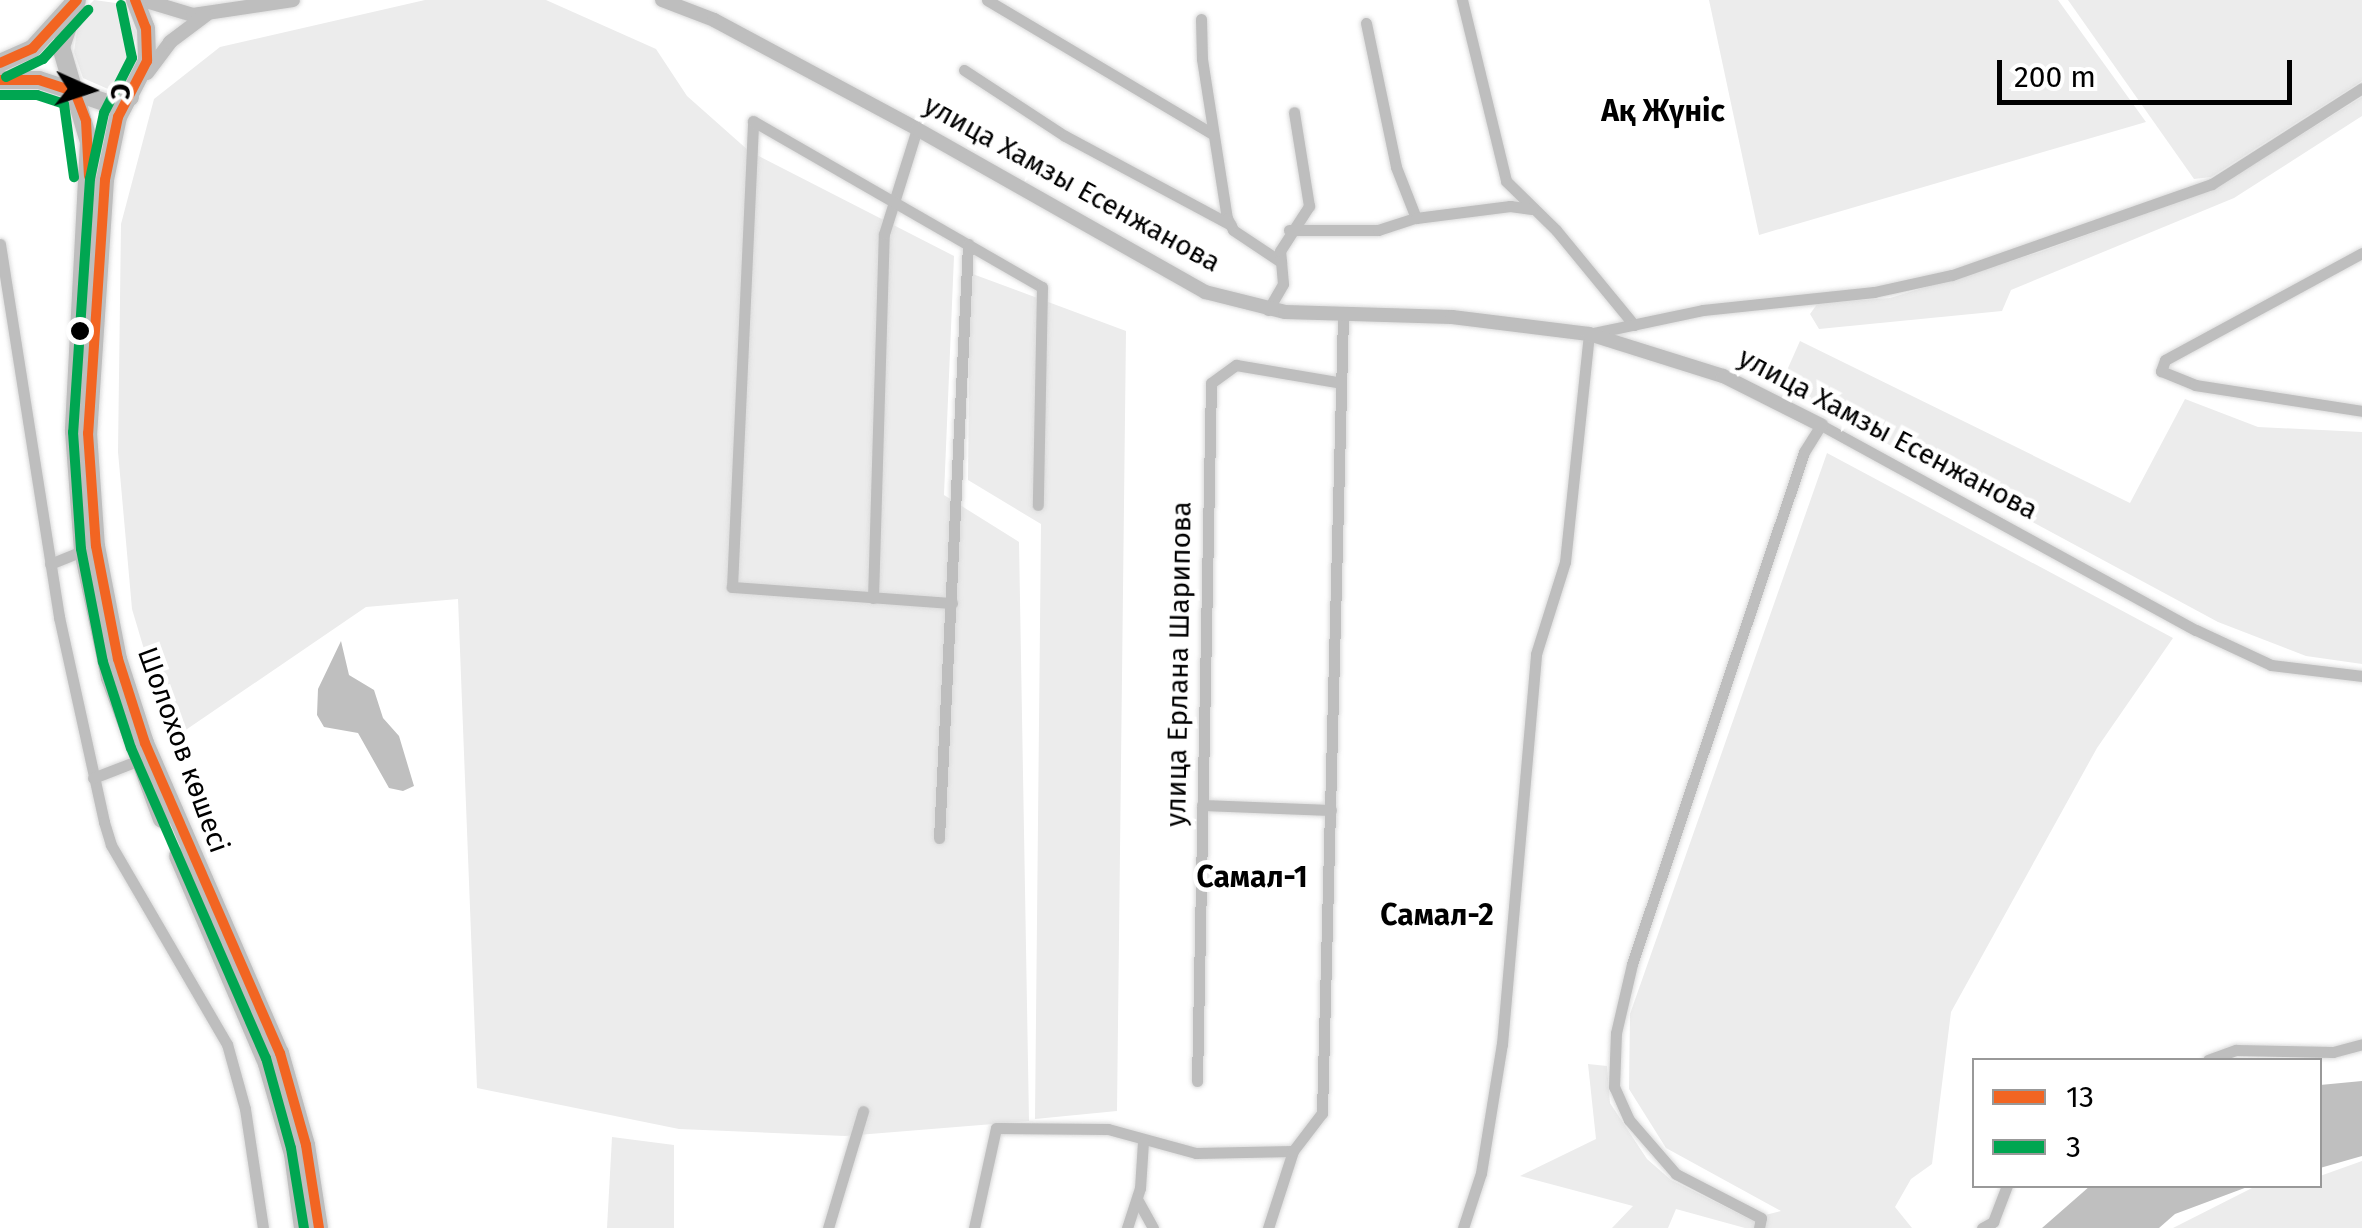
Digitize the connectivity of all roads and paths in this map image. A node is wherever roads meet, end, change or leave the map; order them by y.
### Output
1 (135, 0) edge
2 (142, 0) edge
3 (293, 0) edge
4 (662, 0) edge
5 (988, 0) edge
6 (1462, 0) edge
7 (75, 2) edge
8 (206, 15) junction
9 (1202, 19) dead end
10 (1366, 24) dead end
11 (0, 63) edge
12 (964, 70) dead end
13 (0, 80) edge
14 (2362, 88) edge
15 (75, 92) junction
16 (133, 93) junction
17 (1294, 112) dead end
18 (917, 129) junction
19 (1213, 134) junction
20 (891, 197) junction
21 (1534, 210) junction
22 (1416, 218) junction
23 (1231, 226) junction
24 (1289, 230) junction
25 (0, 244) edge
26 (968, 244) junction
27 (2362, 253) edge
28 (1281, 262) junction
29 (1268, 310) junction
30 (1343, 314) junction
31 (1634, 325) junction
32 (1589, 334) junction
33 (1338, 382) junction
34 (2362, 412) edge
35 (1821, 424) junction
36 (1038, 505) dead end
37 (83, 552) junction
38 (50, 564) junction
39 (872, 598) junction
40 (952, 603) junction
41 (2362, 676) edge
42 (144, 759) junction
43 (93, 778) junction
44 (1202, 805) junction
45 (1331, 810) junction
46 (939, 838) dead end
47 (2362, 1044) edge
48 (2214, 1058) edge
49 (1197, 1081) dead end
50 (863, 1111) dead end
51 (1143, 1142) junction
52 (1292, 1151) junction
53 (2006, 1188) edge
54 (1137, 1198) junction
55 (263, 1228) edge
56 (303, 1228) edge
57 (319, 1228) edge
58 (828, 1228) edge
59 (974, 1228) edge
60 (1127, 1228) edge
61 (1153, 1228) edge
62 (1268, 1228) edge
63 (1463, 1228) edge
64 (1759, 1228) edge
65 (1982, 1228) edge

1 - 16 main road, Шолохов көшесі
2 - 8 street
3 - 8 street
4 - 18 street, улица Хамзы Есенжанова
5 - 19 street
6 - 21 street
7 - 11 main road
7 - 15 main road, Шолохов көшесі
8 - 16 street
9 - 19 street
10 - 22 street
12 - 23 street
13 - 15 main road
14 - 31 street
15 - 16 main road
15 - 37 main road, Шолохов көшесі
16 - 42 main road, Шолохов көшесі
17 - 24 street
18 - 20 street
18 - 29 street, улица Хамзы Есенжанова
19 - 23 street
20 - 26 street
20 - 39 street
20 - 39 street
21 - 22 street
21 - 31 street
22 - 24 street
23 - 28 street
24 - 28 street
25 - 38 street
26 - 36 street
26 - 40 street
27 - 34 street
28 - 29 street
29 - 30 street, улица Хамзы Есенжанова
30 - 32 street, улица Хамзы Есенжанова
30 - 33 street
31 - 32 street
32 - 35 street, улица Хамзы Есенжанова
32 - 63 street
33 - 44 street, улица Ерлана Шарипова
33 - 45 street
35 - 41 street, улица Хамзы Есенжанова
35 - 64 street
37 - 38 street
37 - 42 main road, Шолохов көшесі
38 - 43 street
39 - 40 street
40 - 46 street
42 - 43 street
42 - 56 main road, Шолохов көшесі
42 - 57 main road, Шолохов көшесі
43 - 55 street
44 - 45 street
44 - 49 street, улица Ерлана Шарипова
45 - 52 street
47 - 48 street
50 - 58 street
51 - 52 street
51 - 54 street
51 - 59 street
52 - 62 street
53 - 65 street
54 - 60 street
54 - 61 street

